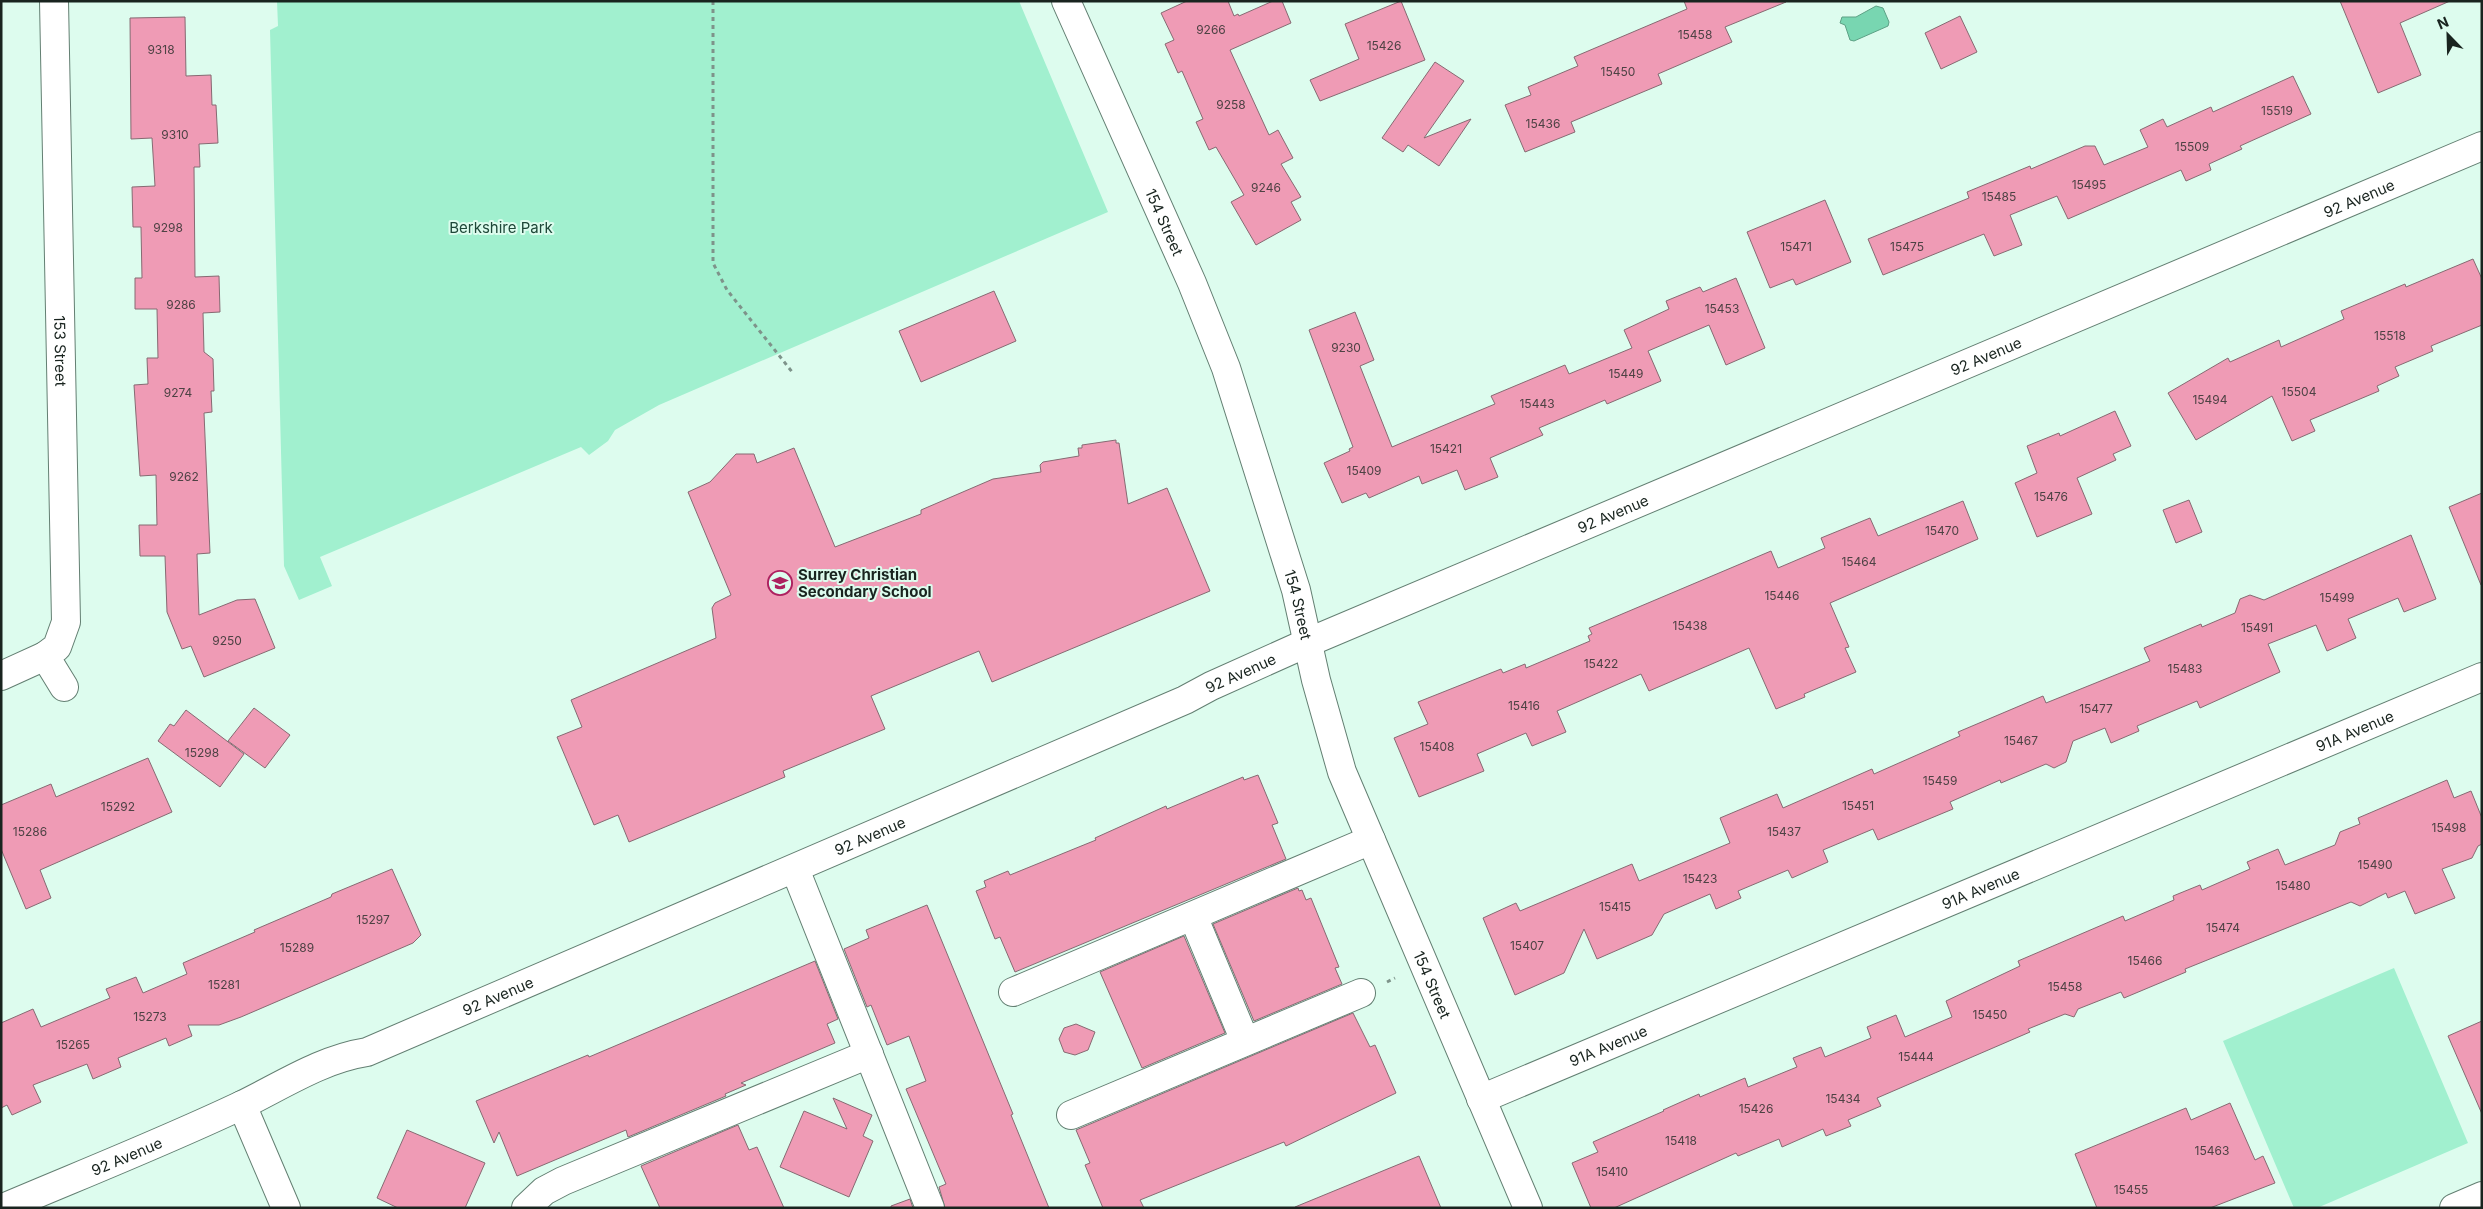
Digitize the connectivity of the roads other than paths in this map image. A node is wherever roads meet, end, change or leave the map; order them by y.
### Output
1 (54, 1) edge
2 (1066, 1) edge
3 (2482, 146) edge
4 (1309, 642) junction
5 (45, 656) junction
6 (1, 676) edge
7 (2482, 677) edge
8 (64, 687) dead end
9 (1371, 840) junction
10 (795, 869) junction
11 (1193, 916) junction
12 (1014, 992) dead end
13 (1361, 993) dead end
14 (1245, 1041) junction
15 (869, 1054) junction
16 (1481, 1099) junction
17 (242, 1105) junction
18 (1071, 1115) dead end
19 (2482, 1196) edge
20 (3, 1208) edge
21 (286, 1208) edge
22 (526, 1208) edge
23 (930, 1208) edge
24 (1528, 1208) edge
25 (2454, 1208) edge

1 - 5 street, 153 Street
2 - 4 street, 154 Street
3 - 4 street, 92 Avenue
4 - 9 street, 154 Street
4 - 10 street, 92 Avenue
5 - 6 street
5 - 8 street
7 - 16 street, 91A Avenue
9 - 11 street
9 - 16 street, 154 Street
10 - 15 street
10 - 17 street, 92 Avenue
11 - 12 street
11 - 14 street
13 - 14 street
14 - 18 street
15 - 22 street
15 - 23 street
16 - 24 street, 154 Street
17 - 20 street, 92 Avenue
17 - 21 street
19 - 25 street

